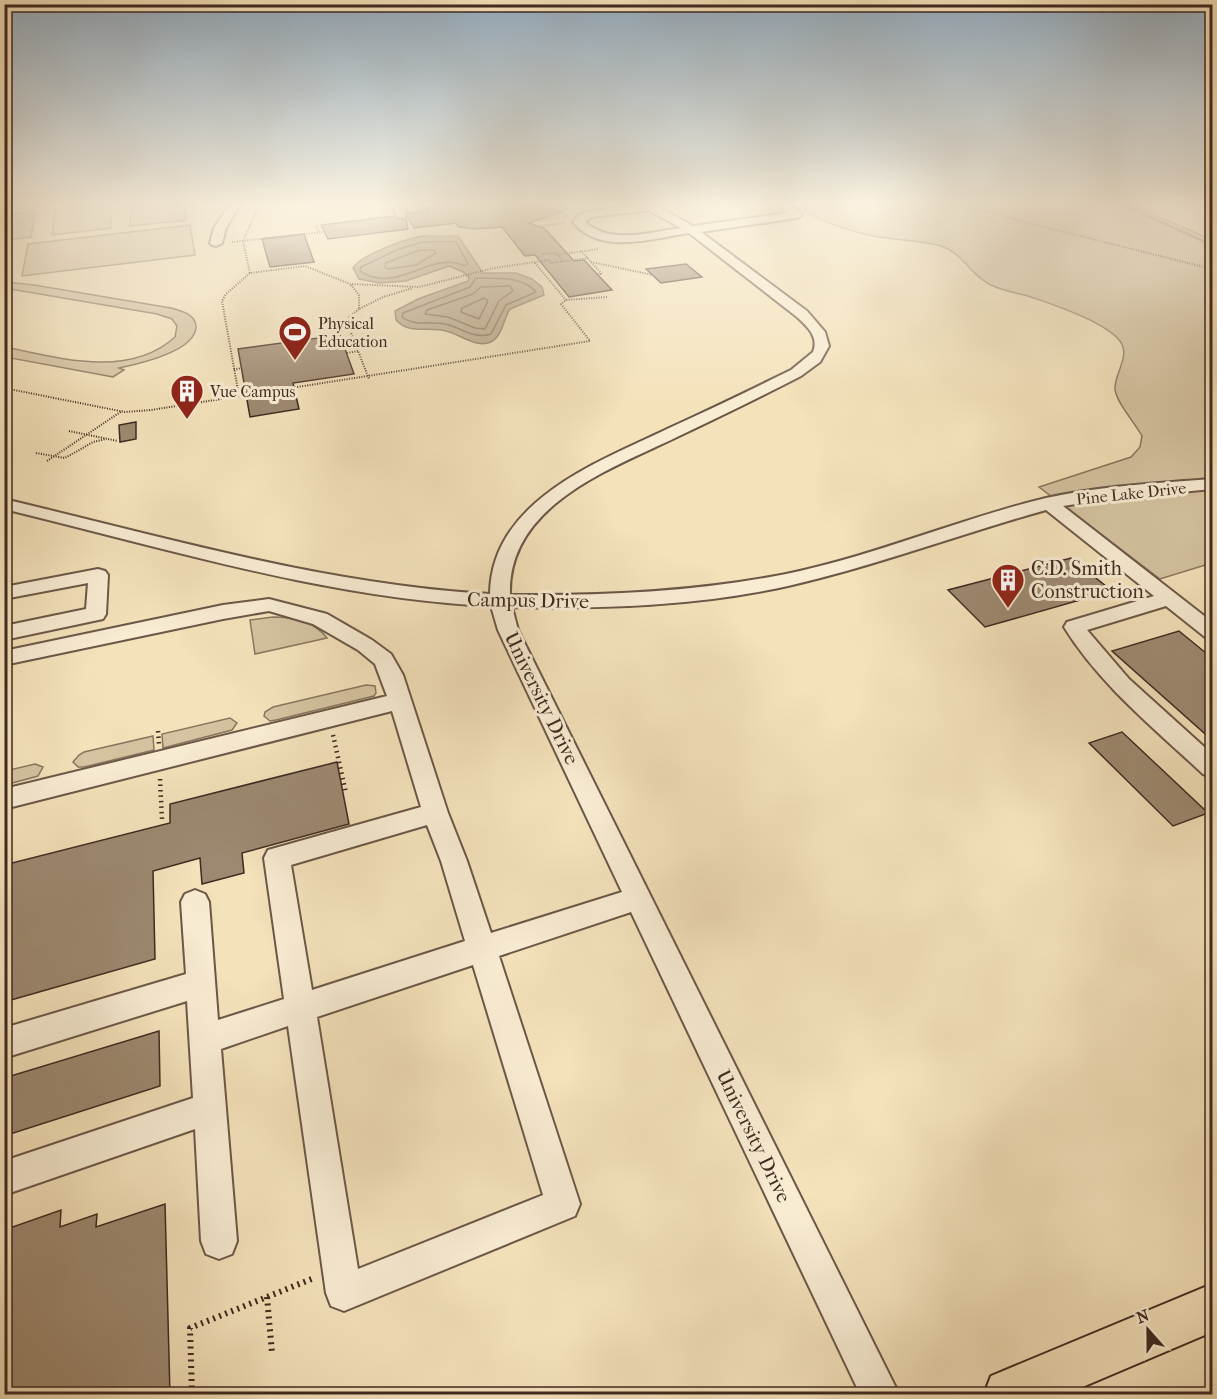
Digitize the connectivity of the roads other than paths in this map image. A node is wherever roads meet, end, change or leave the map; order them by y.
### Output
1 (743, 269) edge
2 (1212, 484) edge
3 (1049, 503) junction
4 (4, 504) edge
5 (338, 584) junction
6 (4, 593) edge
7 (1169, 598) junction
8 (500, 601) junction
9 (320, 619) junction
10 (54, 622) junction
11 (1212, 632) edge
12 (4, 633) edge
13 (51, 648) junction
14 (4, 658) edge
15 (400, 701) junction
16 (1212, 768) edge
17 (4, 799) edge
18 (435, 813) junction
19 (638, 898) junction
20 (195, 902) dead end
21 (482, 948) junction
22 (201, 983) junction
23 (300, 1007) junction
24 (205, 1039) junction
25 (4, 1043) edge
26 (210, 1108) junction
27 (4, 1178) edge
28 (219, 1241) dead end
29 (1212, 1308) edge
30 (880, 1395) edge
31 (1009, 1395) edge

1 - 8 street, University Drive
2 - 3 street, Pine Lake Drive
3 - 7 street
3 - 8 street, Campus Drive
4 - 5 street, Campus Drive
5 - 8 street, Campus Drive
5 - 9 street
6 - 10 street
7 - 11 street
7 - 16 street
8 - 19 street, University Drive
9 - 13 street
9 - 15 street
10 - 12 street
10 - 13 street
13 - 14 street
15 - 17 street
15 - 18 street
18 - 21 street
18 - 23 street
19 - 21 street
19 - 30 street, University Drive
20 - 22 street
21 - 23 street
21 - 23 street
22 - 24 street
22 - 25 street
23 - 24 street
24 - 26 street
26 - 27 street
26 - 28 street
29 - 31 main road

